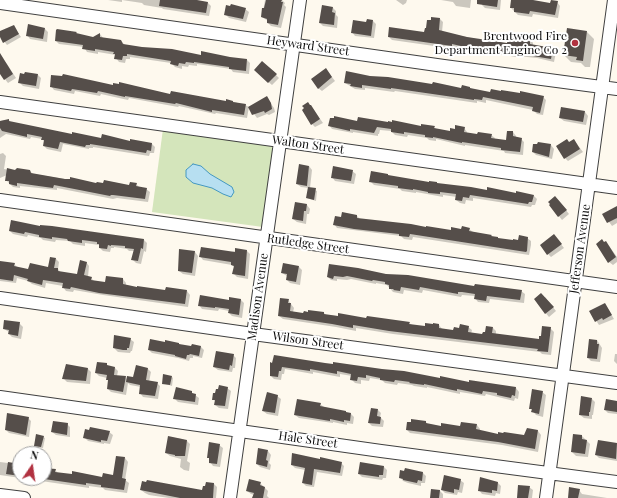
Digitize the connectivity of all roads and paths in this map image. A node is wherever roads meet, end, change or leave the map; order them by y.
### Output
1 (300, 0) edge
2 (614, 0) edge
3 (0, 3) edge
4 (293, 44) junction
5 (602, 87) junction
6 (617, 89) edge
7 (0, 102) edge
8 (281, 141) junction
9 (589, 184) junction
10 (617, 188) edge
11 (0, 200) edge
12 (266, 238) junction
13 (576, 281) junction
14 (617, 287) edge
15 (0, 298) edge
16 (253, 334) junction
17 (562, 375) junction
18 (617, 383) edge
19 (0, 397) edge
20 (239, 431) junction
21 (549, 472) junction
22 (617, 482) edge
23 (0, 495) edge
24 (24, 498) edge
25 (230, 498) edge
26 (546, 498) edge

1 - 4 street, Madison Avenue
2 - 5 street, Jefferson Avenue
3 - 4 street, Heyward Street
4 - 5 street, Heyward Street
4 - 8 street, Madison Avenue
5 - 6 street, Heyward Street
5 - 9 street, Jefferson Avenue
7 - 8 street, Walton Street
8 - 9 street, Walton Street
8 - 12 street, Madison Avenue
9 - 10 street, Walton Street
9 - 13 street, Jefferson Avenue
11 - 12 street, Rutledge Street
12 - 13 street, Rutledge Street
12 - 16 street, Madison Avenue
13 - 14 street, Rutledge Street
13 - 17 street, Jefferson Avenue
15 - 16 street, Wilson Street
16 - 17 street, Wilson Street
16 - 20 street, Madison Avenue
17 - 18 street, Wilson Street
17 - 21 street, Jefferson Avenue
19 - 20 street, Hale Street
20 - 21 street, Hale Street
20 - 25 street, Madison Avenue
21 - 22 street, Hale Street
21 - 26 street, Jefferson Avenue
23 - 24 street

